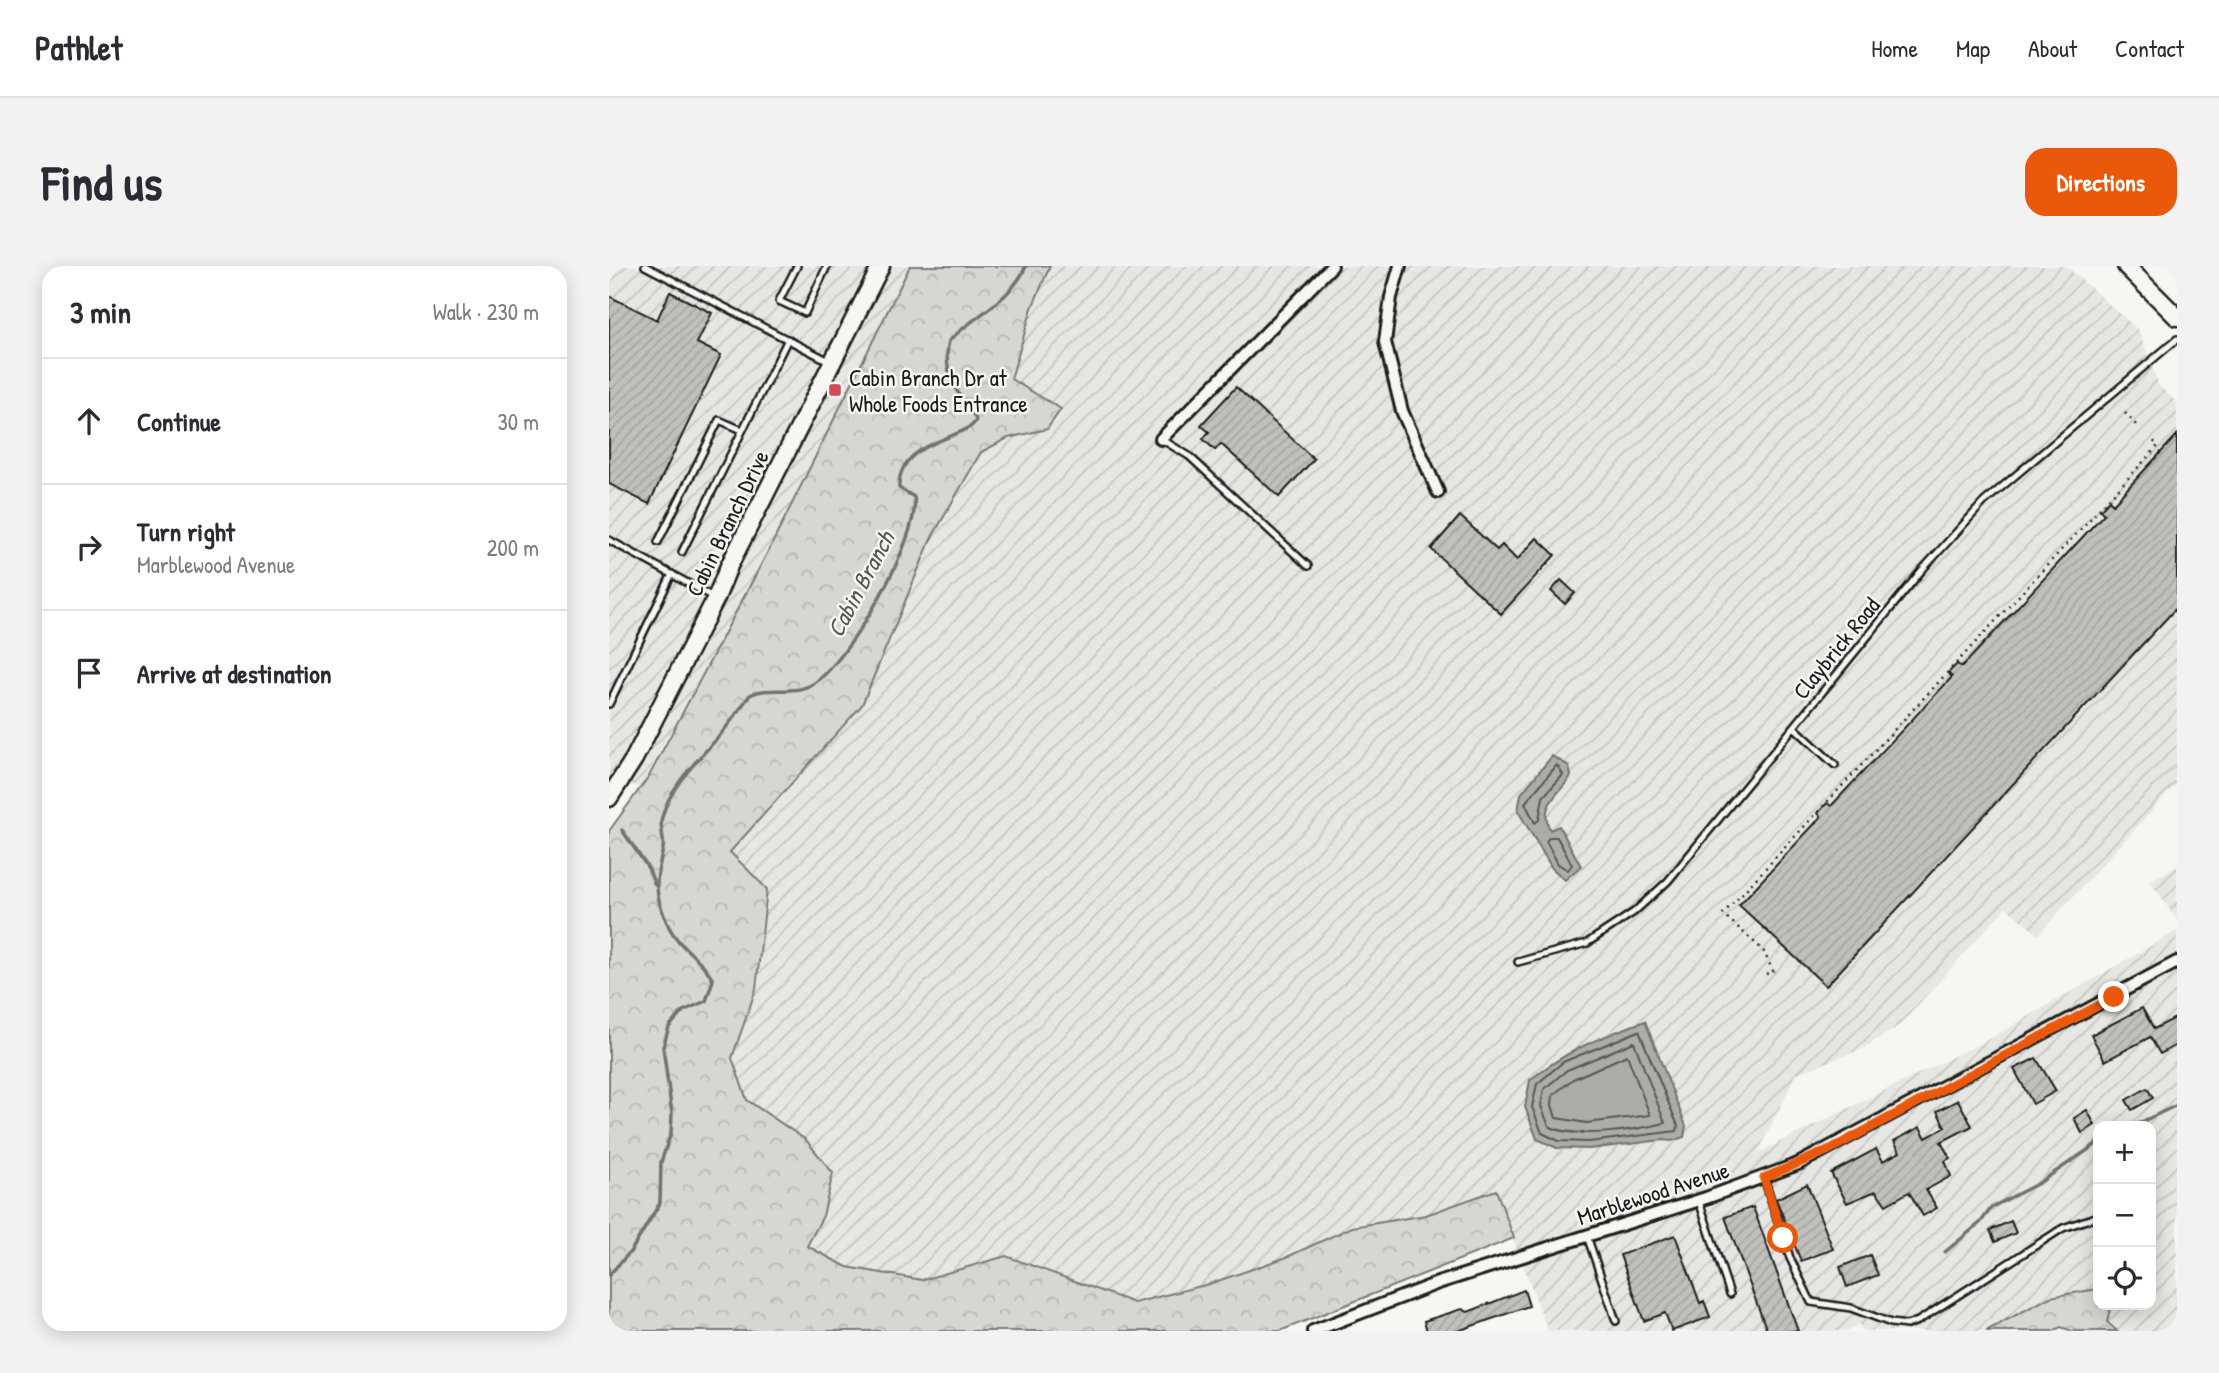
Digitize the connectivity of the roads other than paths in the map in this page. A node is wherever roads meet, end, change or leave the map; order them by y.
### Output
1 (645, 266) edge
2 (797, 266) edge
3 (827, 266) edge
4 (881, 266) edge
5 (1332, 266) edge
6 (1400, 266) edge
7 (2126, 266) edge
8 (2177, 317) edge
9 (787, 339) junction
10 (2177, 339) edge
11 (832, 363) junction
12 (742, 430) junction
13 (1160, 439) joint
14 (1438, 492) dead end
15 (609, 540) edge
16 (658, 541) dead end
17 (682, 552) dead end
18 (1308, 566) dead end
19 (672, 574) junction
20 (716, 598) junction
21 (609, 704) edge
22 (1794, 727) junction
23 (1835, 765) dead end
24 (609, 798) edge
25 (1518, 962) dead end
26 (2177, 962) edge
27 (1764, 1178) junction
28 (1699, 1201) junction
29 (2093, 1218) edge
30 (1587, 1236) junction
31 (1730, 1294) dead end
32 (1616, 1321) dead end
33 (1313, 1331) edge

1 - 9 lane
2 - 3 lane
4 - 11 street, Cabin Branch Drive
5 - 13 street
6 - 14 street
7 - 8 street
9 - 11 lane
9 - 12 lane
10 - 22 lane, Claybrick Road
11 - 20 street, Cabin Branch Drive
12 - 16 lane
12 - 17 lane
13 - 18 lane
15 - 19 lane
19 - 20 lane
19 - 21 lane
20 - 24 street, Cabin Branch Drive
22 - 23 lane
22 - 25 lane, Claybrick Road
26 - 27 street, Marblewood Avenue
27 - 28 street, Marblewood Avenue
27 - 29 lane
28 - 30 street, Marblewood Avenue
28 - 31 lane
30 - 32 lane
30 - 33 street, Marblewood Avenue

